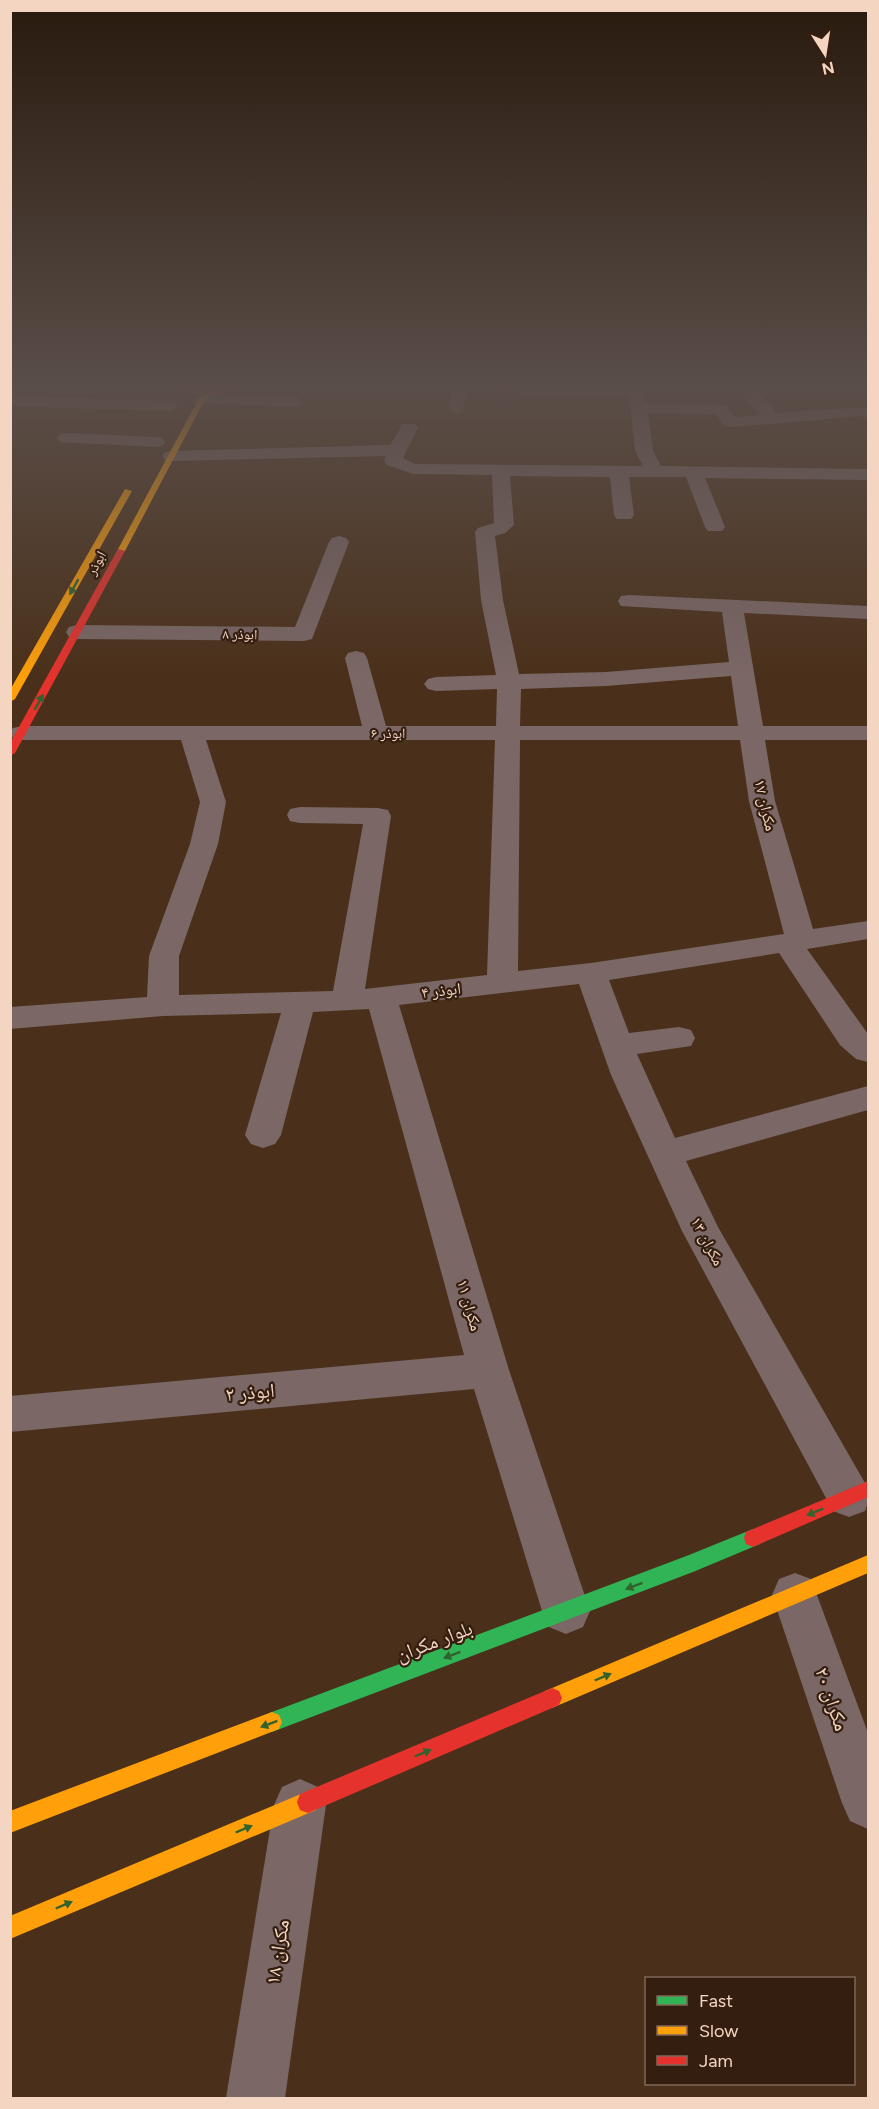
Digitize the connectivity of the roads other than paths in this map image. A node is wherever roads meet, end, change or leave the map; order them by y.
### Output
1 (133, 482) dead end
2 (157, 482) edge
3 (502, 482) edge
4 (620, 482) edge
5 (697, 482) edge
6 (624, 515) dead end
7 (715, 527) dead end
8 (339, 542) dead end
9 (629, 601) dead end
10 (732, 605) junction
11 (868, 612) edge
12 (77, 632) junction
13 (356, 658) dead end
14 (742, 668) junction
15 (508, 682) junction
16 (436, 684) dead end
17 (10, 699) edge
18 (191, 733) junction
19 (376, 733) junction
20 (507, 733) junction
21 (754, 733) junction
22 (868, 733) edge
23 (16, 743) edge
24 (300, 815) dead end
25 (868, 930) edge
26 (794, 942) junction
27 (591, 973) junction
28 (502, 982) junction
29 (364, 999) junction
30 (300, 1002) junction
31 (163, 1006) junction
32 (10, 1018) edge
33 (679, 1038) dead end
34 (617, 1046) junction
35 (868, 1051) edge
36 (868, 1098) edge
37 (263, 1135) dead end
38 (665, 1154) junction
39 (489, 1370) junction
40 (10, 1414) edge
41 (859, 1493) edge
42 (868, 1564) edge
43 (795, 1595) junction
44 (566, 1611) junction
45 (868, 1803) edge
46 (300, 1805) junction
47 (10, 1822) edge
48 (10, 1928) edge
49 (255, 2098) edge

1 -> 17 main road, ابوذر
2 - 12 main road, ابوذر
3 - 15 street
4 - 6 street
5 - 7 street
8 - 12 street, ابوذر ۸
9 - 10 street
10 - 11 street
10 - 14 street, مکران ۱۷
23 -> 12 main road, ابوذر
13 - 19 street
14 - 15 street
14 - 21 street, مکران ۱۷
15 - 16 street
15 - 20 street
18 - 19 street, ابوذر ۶
18 - 23 street, ابوذر ۶
18 - 31 street
19 - 20 street, ابوذر ۶
20 - 21 street, ابوذر ۶
20 - 28 street
21 - 22 street, ابوذر ۶
21 - 26 street, مکران ۱۷
24 - 29 street
25 - 26 street, ابوذر ۴
26 - 27 street, ابوذر ۴
26 - 35 street, مکران ۱۷
27 - 28 street, ابوذر ۴
27 - 34 street, مکران ۱۳
28 - 29 street, ابوذر ۴
29 - 30 street, ابوذر ۴
29 - 39 street, مکران ۱۱
30 - 31 street, ابوذر ۴
30 - 37 street
31 - 32 street, ابوذر ۴
33 - 34 street
34 - 38 street, مکران ۱۳
36 - 38 street
38 - 41 street, مکران ۱۳
39 - 40 street, ابوذر ۲
39 - 44 street, مکران ۱۱
41 -> 44 main road, بلوار مکران
42 - 43 main road
43 - 45 street, مکران ۲۰
46 -> 43 main road
44 -> 47 main road, بلوار مکران
48 -> 46 main road
46 - 49 street, مکران ۱۸

